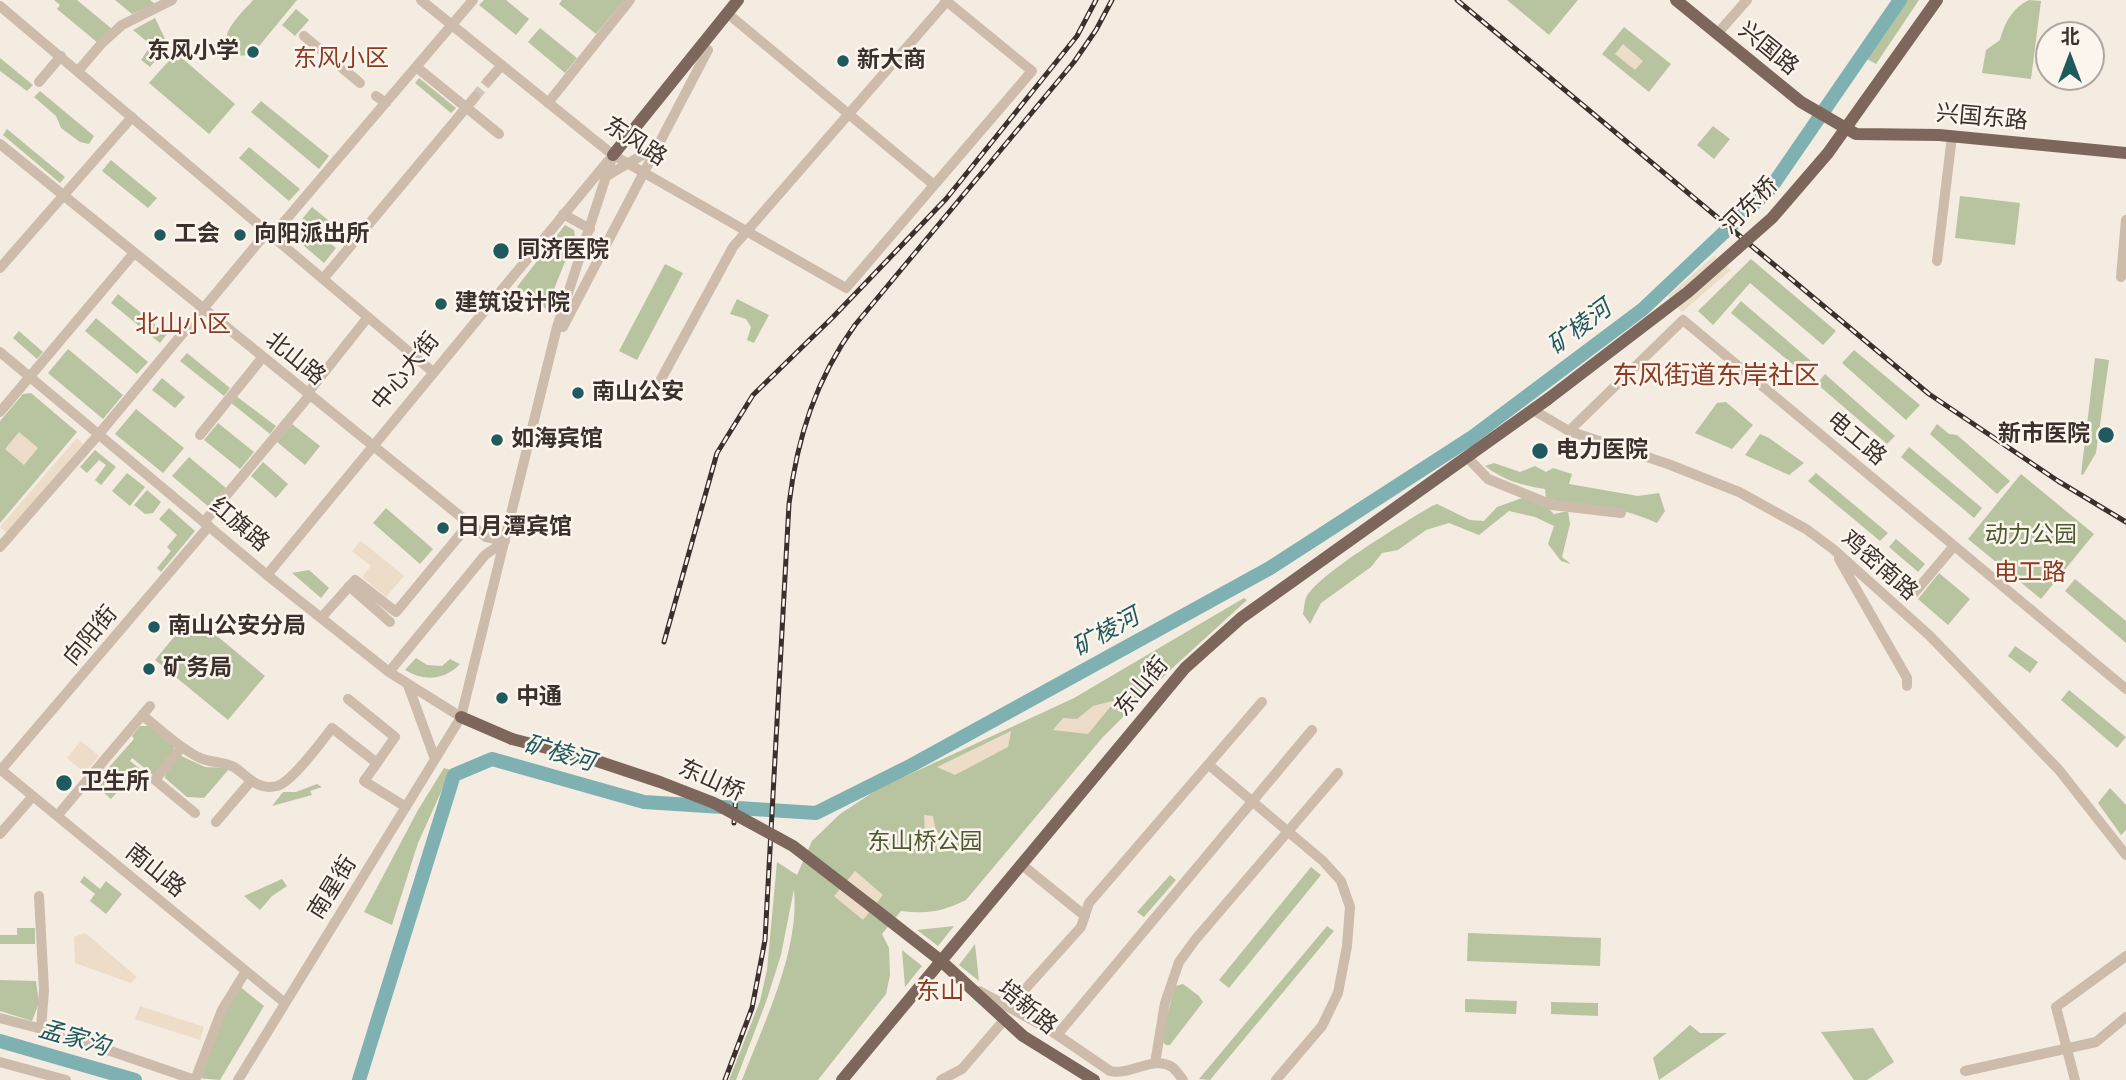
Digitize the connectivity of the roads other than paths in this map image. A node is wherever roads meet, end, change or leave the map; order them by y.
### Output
1 (172, 0) edge
2 (421, 0) edge
3 (472, 0) edge
4 (630, 0) edge
5 (737, 0) edge
6 (747, 0) edge
7 (1676, 0) edge
8 (1746, 0) edge
9 (1937, 0) edge
10 (946, 1) edge
11 (0, 6) edge
12 (733, 18) junction
13 (452, 24) junction
14 (1717, 34) junction
15 (304, 36) dead end
16 (708, 50) joint
17 (61, 56) junction
18 (502, 65) junction
19 (420, 70) dead end
20 (78, 71) junction
21 (488, 81) tunnel mouth
22 (38, 82) dead end
23 (360, 83) dead end
24 (376, 96) dead end
25 (475, 97) tunnel mouth
26 (386, 103) junction
27 (548, 103) junction
28 (466, 108) junction
29 (848, 114) junction
30 (132, 117) junction
31 (1838, 123) joint
32 (499, 134) dead end
33 (1952, 136) junction
34 (0, 144) edge
35 (657, 146) junction
36 (2126, 153) edge
37 (613, 155) junction
38 (628, 164) junction
39 (643, 173) junction
40 (606, 176) junction
41 (934, 185) junction
42 (63, 196) junction
43 (566, 210) junction
44 (2126, 220) edge
45 (590, 229) junction
46 (746, 231) junction
47 (270, 234) junction
48 (134, 253) junction
49 (1937, 261) dead end
50 (0, 268) edge
51 (2121, 278) dead end
52 (323, 279) junction
53 (202, 309) junction
54 (368, 317) junction
55 (553, 346) junction
56 (0, 352) edge
57 (262, 358) junction
58 (433, 372) junction
59 (30, 377) junction
60 (660, 381) dead end
61 (308, 395) junction
62 (1548, 399) joint
63 (1533, 410) junction
64 (0, 412) edge
65 (1569, 431) junction
66 (99, 434) junction
67 (200, 435) dead end
68 (372, 447) junction
69 (1467, 457) junction
70 (1621, 513) dead end
71 (206, 524) junction
72 (469, 524) junction
73 (505, 541) junction
74 (1954, 546) junction
75 (0, 547) edge
76 (1833, 550) junction
77 (267, 575) junction
78 (349, 586) junction
79 (1915, 592) dead end
80 (321, 618) junction
81 (390, 622) dead end
82 (389, 672) junction
83 (408, 684) junction
84 (1907, 686) dead end
85 (2126, 690) edge
86 (348, 699) dead end
87 (1262, 702) dead end
88 (150, 706) dead end
89 (142, 715) junction
90 (461, 717) junction
91 (1312, 730) dead end
92 (182, 747) junction
93 (435, 759) junction
94 (377, 763) junction
95 (1209, 765) junction
96 (2, 772) edge
97 (1338, 773) dead end
98 (251, 781) junction
99 (33, 796) junction
100 (1251, 801) junction
101 (406, 807) junction
102 (195, 813) dead end
103 (57, 816) junction
104 (216, 822) dead end
105 (1288, 830) junction
106 (0, 834) edge
107 (2126, 855) edge
108 (1021, 864) junction
109 (39, 896) dead end
110 (1085, 916) junction
111 (2126, 956) edge
112 (940, 960) junction
113 (246, 971) junction
114 (285, 1003) junction
115 (1007, 1013) junction
116 (2126, 1017) edge
117 (0, 1018) edge
118 (41, 1028) junction
119 (1057, 1035) junction
120 (2067, 1049) junction
121 (0, 1062) edge
122 (1155, 1063) junction
123 (1965, 1071) dead end
124 (66, 1080) edge
125 (195, 1080) edge
126 (238, 1080) edge
127 (842, 1080) edge
128 (941, 1080) edge
129 (1094, 1080) edge
130 (1183, 1080) edge
131 (1276, 1080) edge
132 (2075, 1080) edge

1 - 20 street
2 - 13 street, 东风路
3 - 13 street
4 - 27 street
5 - 37 main road, 中心大街
6 - 12 main road
7 - 14 main road, 兴国路
8 - 14 street
9 - 62 main road, 河东桥, bridge
10 - 29 street
10 - 41 street
11 - 17 street
12 - 16 main road
12 - 29 street
13 - 18 street, 东风路
13 - 26 street
14 - 31 main road, 兴国路
15 - 23 street
16 - 35 street
17 - 20 street
17 - 22 street
18 - 21 street
18 - 27 street, 东风路
19 - 28 street
20 - 30 street
24 - 26 street
25 - 28 street
26 - 47 street
27 - 37 street, 东风路
28 - 32 street
28 - 52 street
29 - 41 street
29 - 46 street
30 - 42 street
30 - 47 street
31 - 33 main road, 兴国东路
33 - 36 main road, 兴国东路
33 - 49 street
34 - 42 street, 北山路
35 - 38 street
35 - 39 street
37 - 38 street, 东风路
37 - 40 street
37 - 43 street, 中心大街
38 - 39 street, 东风路
38 - 40 street
39 - 46 street, 东风路
39 - 55 street
40 - 43 street
40 - 45 street
41 - 46 street, 东风路
42 - 48 street, 北山路
42 - 50 street
43 - 45 street
43 - 58 street, 中心大街
44 - 51 street
45 - 55 street
46 - 60 street
47 - 52 street
47 - 53 street
48 - 53 street, 北山路
48 - 59 street
52 - 54 street
53 - 57 street, 北山路
53 - 66 street
54 - 58 street
54 - 61 street, 向阳街
55 - 73 street
56 - 59 street, 红旗路
57 - 61 street, 北山路
57 - 67 street
58 - 68 street, 中心大街
59 - 64 street
59 - 66 street, 红旗路
61 - 68 street, 北山路
61 - 71 street, 向阳街
62 - 63 main road, 东山街
63 - 65 street, 鸡密南路
63 - 69 main road, 东山街
65 - 74 street, 电工路
65 - 76 street, 鸡密南路
66 - 71 street, 红旗路
66 - 75 street
68 - 72 street, 北山路
68 - 77 street, 中心大街
69 - 70 street
69 - 108 main road, 东山街
71 - 77 street, 红旗路
71 - 96 street, 向阳街
72 - 73 street, 北山路
72 - 78 street
73 - 82 street
73 - 90 street, 南星街
74 - 79 street
74 - 85 street, 电工路
76 - 84 street
76 - 107 street, 鸡密南路
77 - 80 street, 红旗路
78 - 80 street
78 - 81 street
80 - 82 street, 红旗路
82 - 83 street, 红旗路
83 - 90 street, 红旗路
83 - 93 street
86 - 94 street
87 - 95 street
88 - 89 street
89 - 92 street
89 - 103 street
90 - 93 street, 南星街
90 - 112 main road, 东山桥, bridge
91 - 100 street
92 - 98 street
92 - 102 street
93 - 101 street, 南星街
94 - 98 street
94 - 101 street
95 - 100 street
95 - 110 street
96 - 99 street, 南山路
97 - 105 street
98 - 104 street
99 - 103 street, 南山路
99 - 106 street
100 - 105 street
100 - 119 street
101 - 114 street, 南星街
103 - 113 street, 南山路
105 - 122 street
105 - 131 street
108 - 110 street
108 - 112 main road, 东山街
109 - 118 street
110 - 115 street
111 - 120 street
112 - 115 main road, 培新路
112 - 127 main road, 东山街
113 - 114 street, 南山路
113 - 125 street
114 - 126 street, 南星街
115 - 119 street
115 - 128 street
115 - 129 main road, 培新路
116 - 120 street
117 - 118 street
118 - 125 street
119 - 122 street
120 - 123 street
120 - 132 street
121 - 124 street
122 - 130 street

